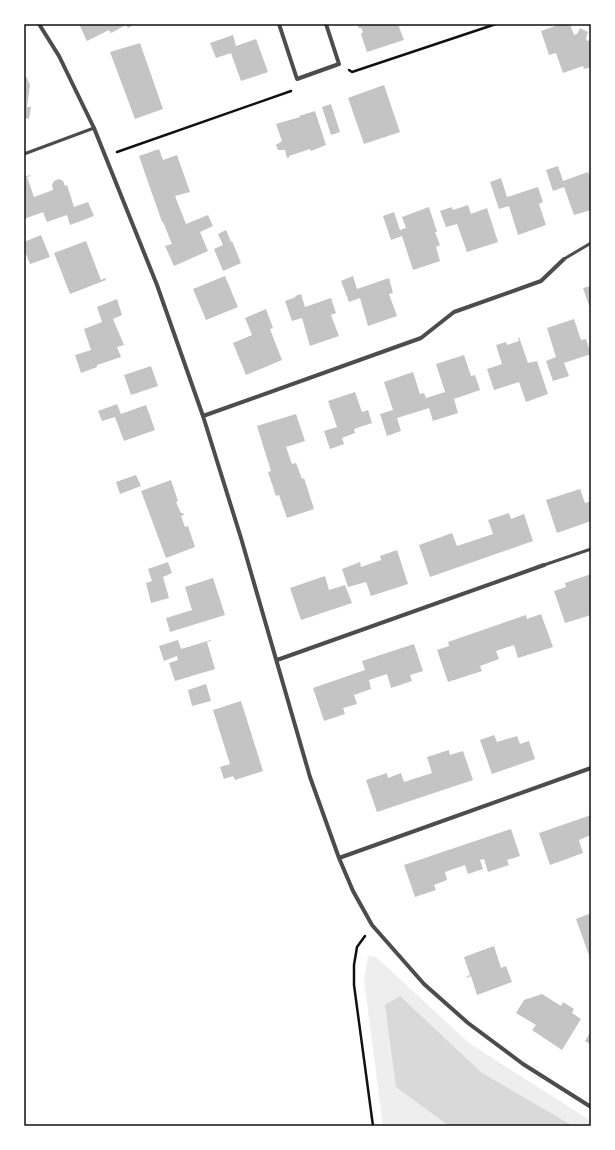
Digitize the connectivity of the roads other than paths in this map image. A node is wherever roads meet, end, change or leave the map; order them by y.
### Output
1 (39, 24) edge
2 (278, 24) edge
3 (326, 24) edge
4 (94, 128) junction
5 (24, 154) edge
6 (591, 244) edge
7 (564, 259) joint
8 (203, 416) junction
9 (591, 549) edge
10 (544, 565) joint
11 (277, 660) junction
12 (591, 768) edge
13 (339, 858) junction
14 (591, 1107) edge

1 - 4 street
2 - 3 street
4 - 5 lane
4 - 8 street
6 - 7 lane
7 - 8 street
8 - 11 street
9 - 10 lane
10 - 11 street
11 - 13 street
12 - 13 street
13 - 14 street

